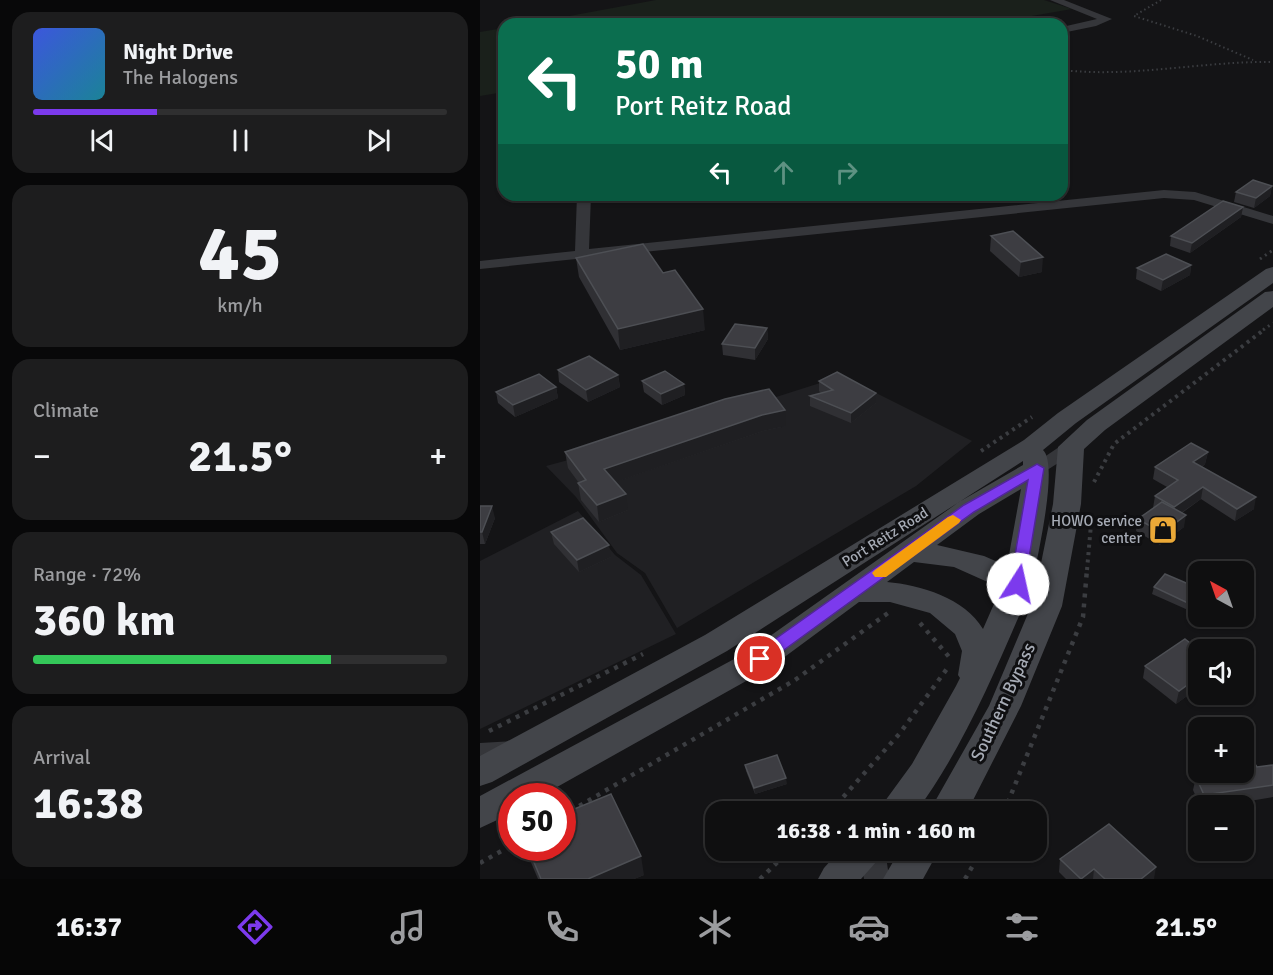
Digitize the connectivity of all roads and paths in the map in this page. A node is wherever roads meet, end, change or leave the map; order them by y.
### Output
1 (1055, 0) edge
2 (1161, 0) edge
3 (1068, 29) edge
4 (1256, 61) junction
5 (1273, 62) edge
6 (1068, 71) edge
7 (584, 201) edge
8 (1273, 220) edge
9 (1273, 250) edge
10 (582, 254) junction
11 (480, 266) edge
12 (1263, 268) edge
13 (1273, 297) edge
14 (1273, 323) edge
15 (1041, 412) dead end
16 (1071, 447) junction
17 (981, 452) dead end
18 (1035, 457) junction
19 (1094, 491) dead end
20 (1093, 503) dead end
21 (909, 552) junction
22 (1018, 584) junction
23 (855, 592) junction
24 (1047, 606) junction
25 (899, 615) dead end
26 (916, 621) dead end
27 (650, 651) dead end
28 (972, 687) junction
29 (480, 736) edge
30 (526, 749) junction
31 (480, 752) edge
32 (480, 772) edge
33 (840, 801) edge
34 (903, 801) edge
35 (954, 801) edge
36 (1008, 801) edge
37 (576, 808) edge
38 (480, 813) edge
39 (498, 853) edge
40 (779, 861) edge
41 (854, 861) edge
42 (873, 861) edge
43 (914, 861) edge
44 (976, 861) edge
45 (480, 863) edge
46 (760, 879) edge
47 (837, 879) edge
48 (879, 879) edge
49 (902, 879) edge
50 (965, 879) edge

1 - 3 street
2 - 4 path
4 - 5 path
4 - 6 path
7 - 10 street
8 - 10 street
9 - 12 path
10 - 11 street
12 - 18 main road, Port Reitz Road
13 - 16 main road
14 - 19 path
15 - 17 path
16 - 18 street, Port Reitz Road
16 - 24 main road, Southern Bypass
18 - 21 main road, Port Reitz Road
18 - 22 main road
18 - 30 main road, Port Reitz Road
20 - 36 path
21 - 22 main road
21 - 23 main road, Port Reitz Road
22 - 24 main road
22 - 28 main road
23 - 28 main road
23 - 38 main road, Port Reitz Road
24 - 35 main road, Southern Bypass
25 - 37 path
26 - 33 path
27 - 29 path
28 - 34 main road
30 - 31 street
30 - 32 main road, Port Reitz Road
39 - 45 path
40 - 46 path
41 - 47 main road
42 - 48 street
43 - 49 main road
44 - 50 path

